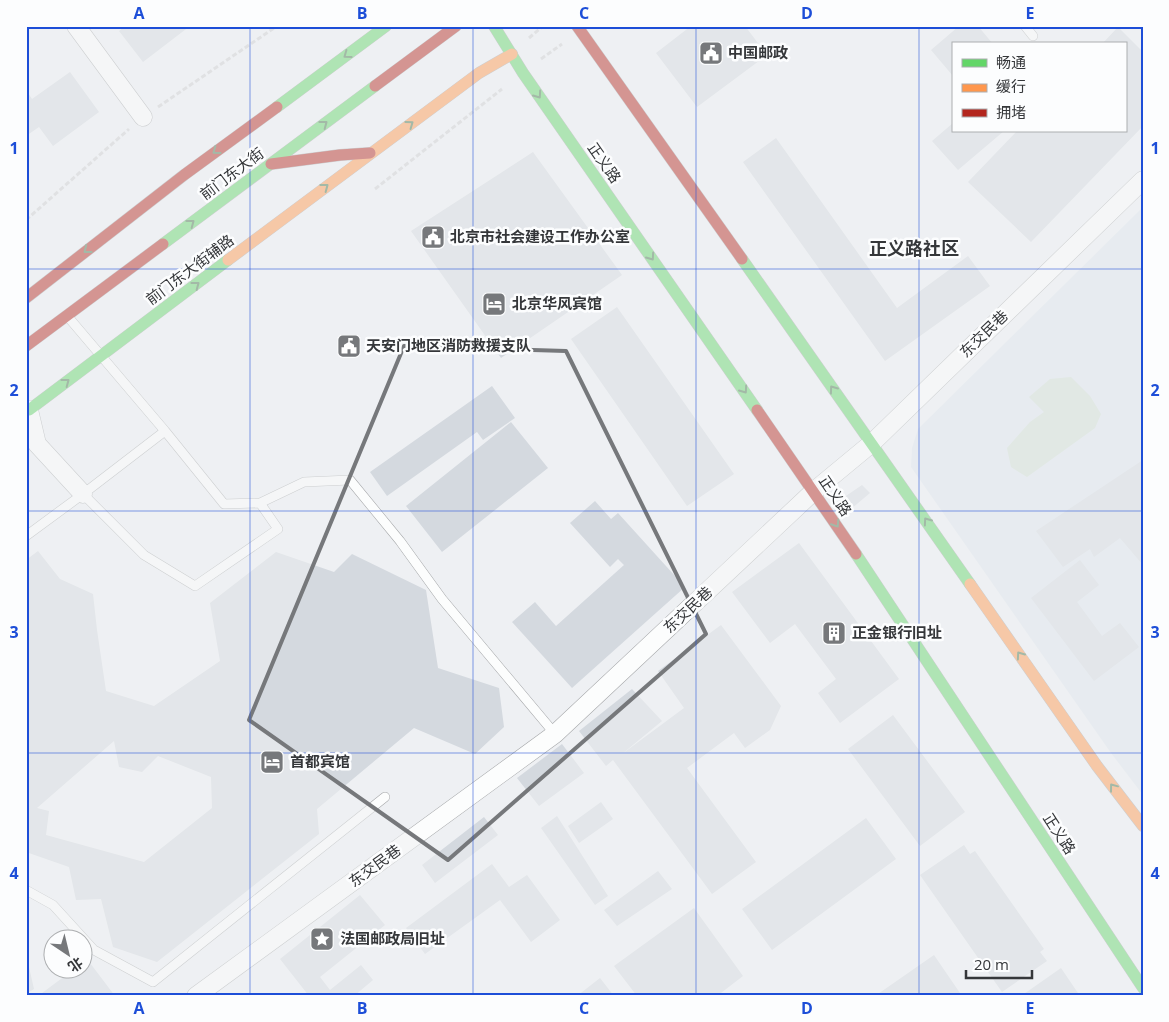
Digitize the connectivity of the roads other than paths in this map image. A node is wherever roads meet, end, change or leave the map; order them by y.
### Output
1 (76, 26) edge
2 (386, 26) edge
3 (456, 26) edge
4 (494, 26) edge
5 (1025, 26) edge
6 (578, 29) edge
7 (1033, 36) dead end
8 (512, 54) junction
9 (143, 117) dead end
10 (370, 153) junction
11 (271, 164) junction
12 (1143, 180) edge
13 (26, 298) edge
14 (67, 315) junction
15 (26, 346) edge
16 (102, 356) junction
17 (28, 410) edge
18 (166, 431) junction
19 (872, 442) junction
20 (814, 491) junction
21 (82, 494) junction
22 (260, 503) junction
23 (26, 536) edge
24 (555, 734) junction
25 (385, 797) dead end
26 (1143, 826) edge
27 (26, 890) edge
28 (1143, 988) edge
29 (196, 996) edge

1 - 9 street
2 -> 13 street, 前门东大街
11 -> 3 street, 前门东大街
4 - 8 street, 正义路
5 - 7 lane
19 -> 6 street
10 -> 8 street, 前门东大街辅路
8 -> 20 street, 正义路
10 - 11 street
16 -> 10 street, 前门东大街辅路
14 -> 11 street, 前门东大街
12 - 19 street, 东交民巷
14 - 15 street, 前门东大街
14 - 16 lane
17 -> 16 street, 前门东大街辅路
16 - 18 lane
17 - 21 street
18 - 21 lane
18 - 22 lane
19 - 20 street, 东交民巷
26 -> 19 street
20 - 24 street, 东交民巷
20 -> 28 street, 正义路
21 - 22 lane
21 - 23 lane
22 - 24 lane
24 - 29 street, 东交民巷
25 - 27 lane

